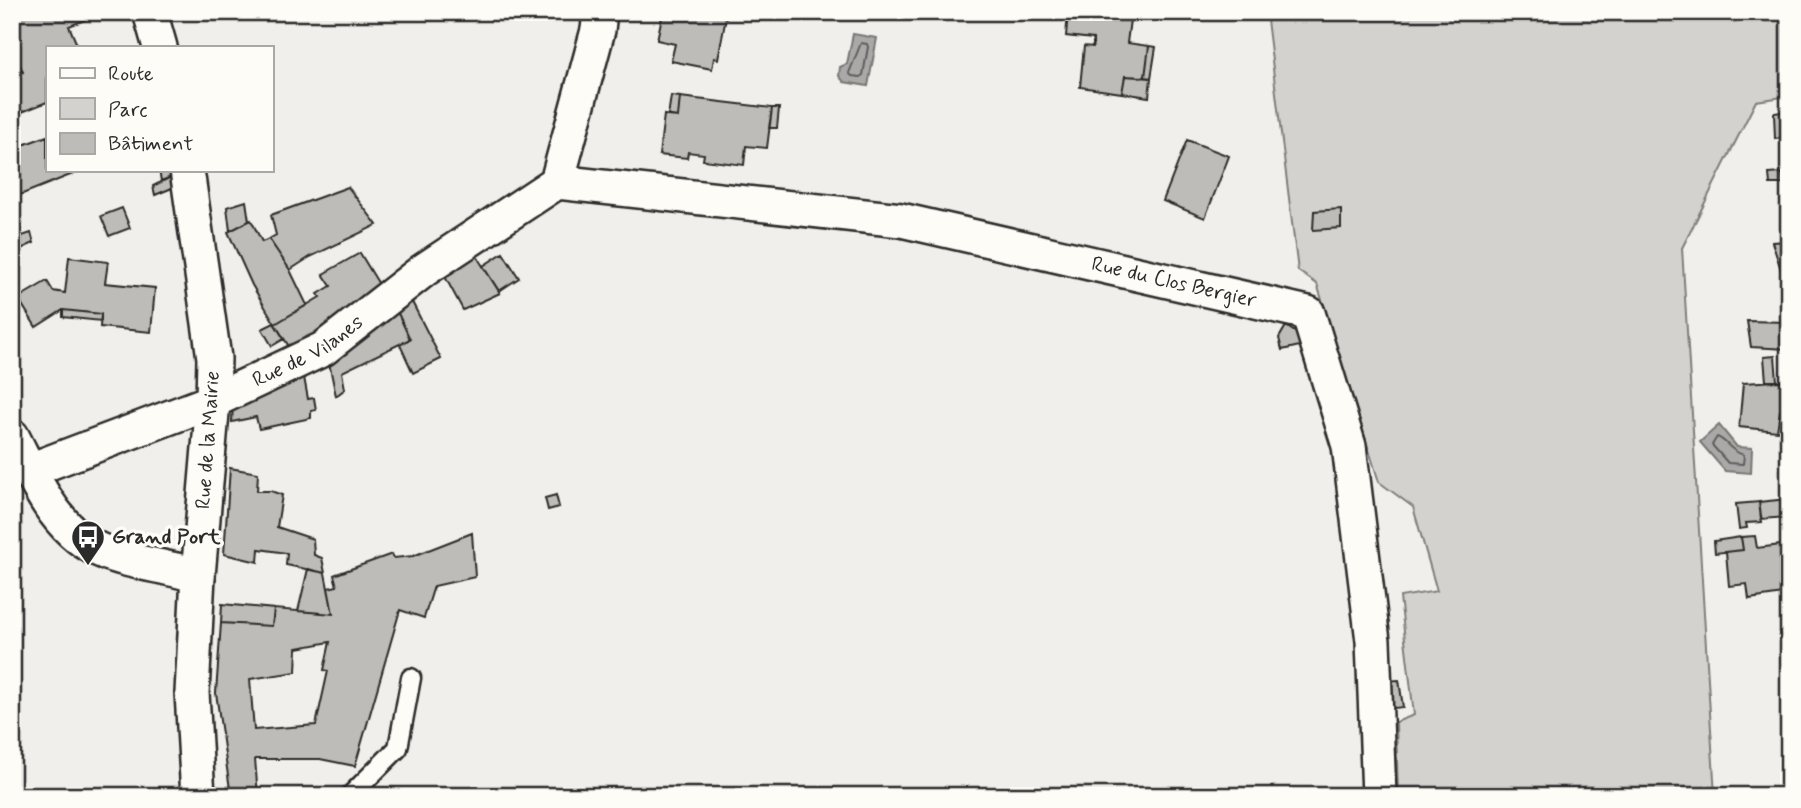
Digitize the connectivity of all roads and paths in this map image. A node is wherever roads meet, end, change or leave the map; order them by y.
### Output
1 (150, 12) edge
2 (600, 12) edge
3 (160, 46) edge
4 (187, 172) edge
5 (557, 182) junction
6 (214, 401) junction
7 (12, 436) edge
8 (30, 470) junction
9 (198, 576) junction
10 (411, 678) dead end
11 (198, 796) edge
12 (350, 796) edge
13 (1379, 796) edge

1 - 3 street
2 - 5 street
4 - 6 street, Rue de la Mairie
5 - 6 street, Rue de Vilanes
5 - 13 street, Rue du Clos Bergier
6 - 8 street, Rue de Vilanes
6 - 9 street, Rue de la Mairie
7 - 8 street
8 - 9 street
9 - 11 street, Rue de la Mairie
10 - 12 lane

